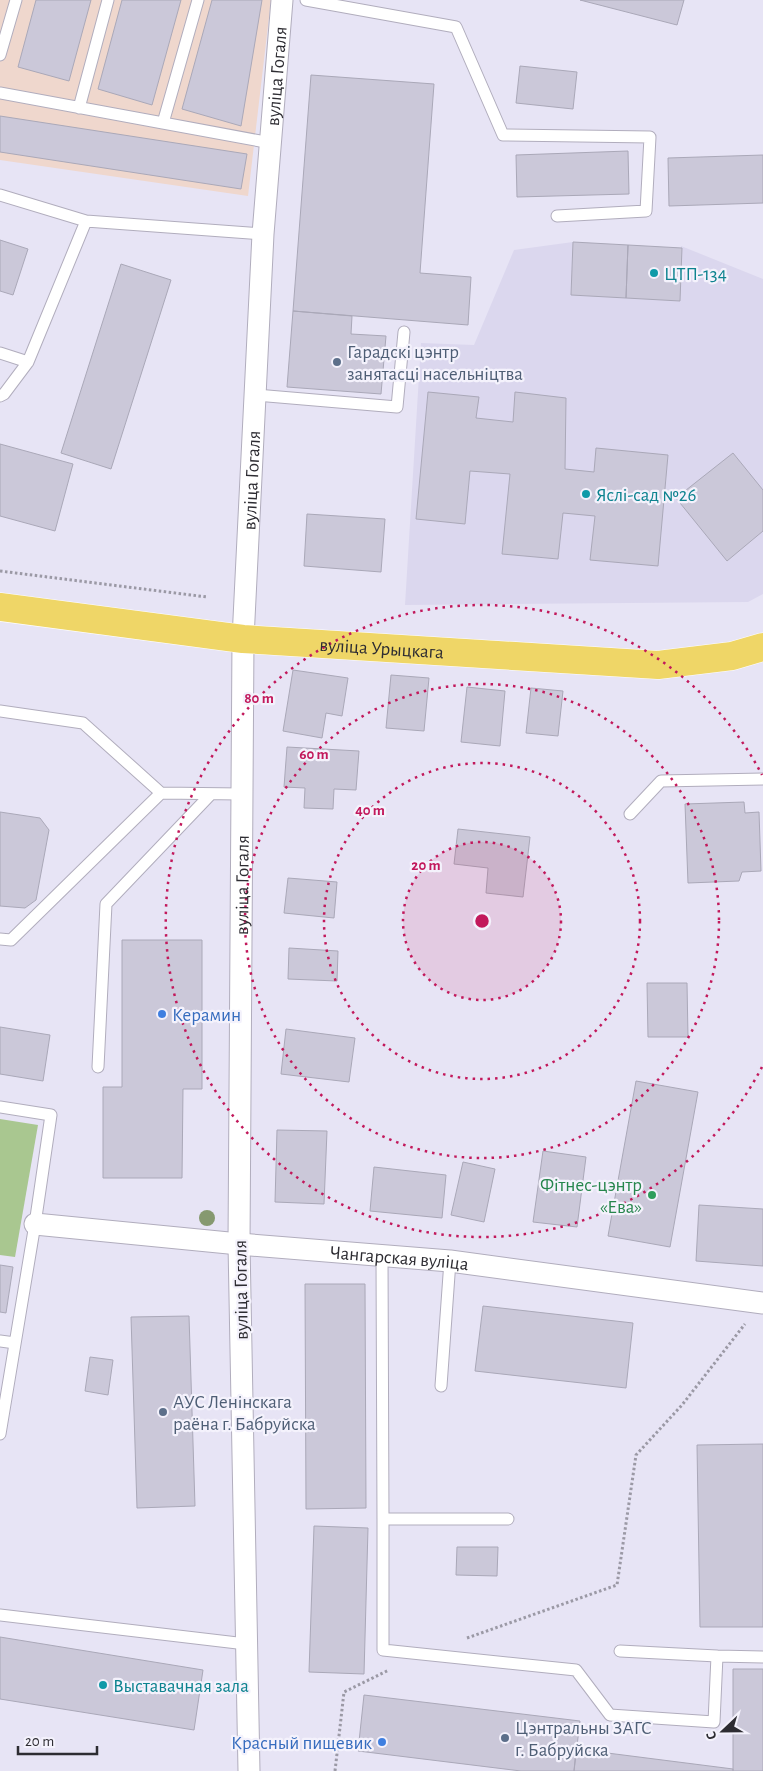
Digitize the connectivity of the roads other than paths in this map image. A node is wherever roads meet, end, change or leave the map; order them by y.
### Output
1 (16, 0) edge
2 (108, 0) edge
3 (198, 0) edge
4 (282, 0) edge
5 (306, 0) edge
6 (0, 55) edge
7 (0, 93) edge
8 (79, 108) junction
9 (163, 123) junction
10 (270, 143) junction
11 (0, 195) edge
12 (557, 216) dead end
13 (86, 221) junction
14 (263, 234) junction
15 (404, 332) dead end
16 (0, 353) edge
17 (28, 362) junction
18 (256, 395) junction
19 (0, 396) edge
20 (0, 607) edge
21 (242, 639) junction
22 (763, 647) edge
23 (0, 711) edge
24 (763, 779) edge
25 (162, 793) junction
26 (210, 794) junction
27 (241, 794) junction
28 (630, 814) dead end
29 (0, 939) edge
30 (98, 1067) dead end
31 (0, 1107) edge
32 (35, 1224) junction
33 (239, 1244) junction
34 (382, 1256) junction
35 (450, 1262) junction
36 (762, 1303) edge
37 (0, 1341) edge
38 (16, 1343) junction
39 (441, 1386) dead end
40 (0, 1434) edge
41 (383, 1519) junction
42 (508, 1519) dead end
43 (0, 1615) edge
44 (246, 1644) junction
45 (620, 1651) dead end
46 (717, 1656) junction
47 (763, 1657) edge
48 (249, 1771) edge

1 - 6 lane
2 - 8 lane
3 - 9 lane
4 - 10 street, вуліца Гогаля
5 - 12 lane
7 - 8 lane
8 - 9 lane
9 - 10 lane
10 - 14 street, вуліца Гогаля
11 - 13 lane
13 - 14 lane
13 - 17 lane
14 - 18 street, вуліца Гогаля
15 - 18 lane
16 - 17 lane
17 - 19 lane
18 - 21 street, вуліца Гогаля
20 - 21 main road, вуліца Урыцкага
21 - 22 main road, вуліца Урыцкага
21 - 27 street, вуліца Гогаля
23 - 25 lane
24 - 28 lane
25 - 26 lane
25 - 29 lane
26 - 27 lane
26 - 30 lane
27 - 33 street, вуліца Гогаля
31 - 32 lane
32 - 33 street, Чангарская вуліца
32 - 38 lane
33 - 34 street, Чангарская вуліца
33 - 44 street, вуліца Гогаля
34 - 35 street, Чангарская вуліца
34 - 41 lane
35 - 36 street, Чангарская вуліца
35 - 39 lane
37 - 38 lane
38 - 40 lane
41 - 42 lane
41 - 46 lane
43 - 44 lane
44 - 48 street, вуліца Гогаля
45 - 46 lane
46 - 47 lane

